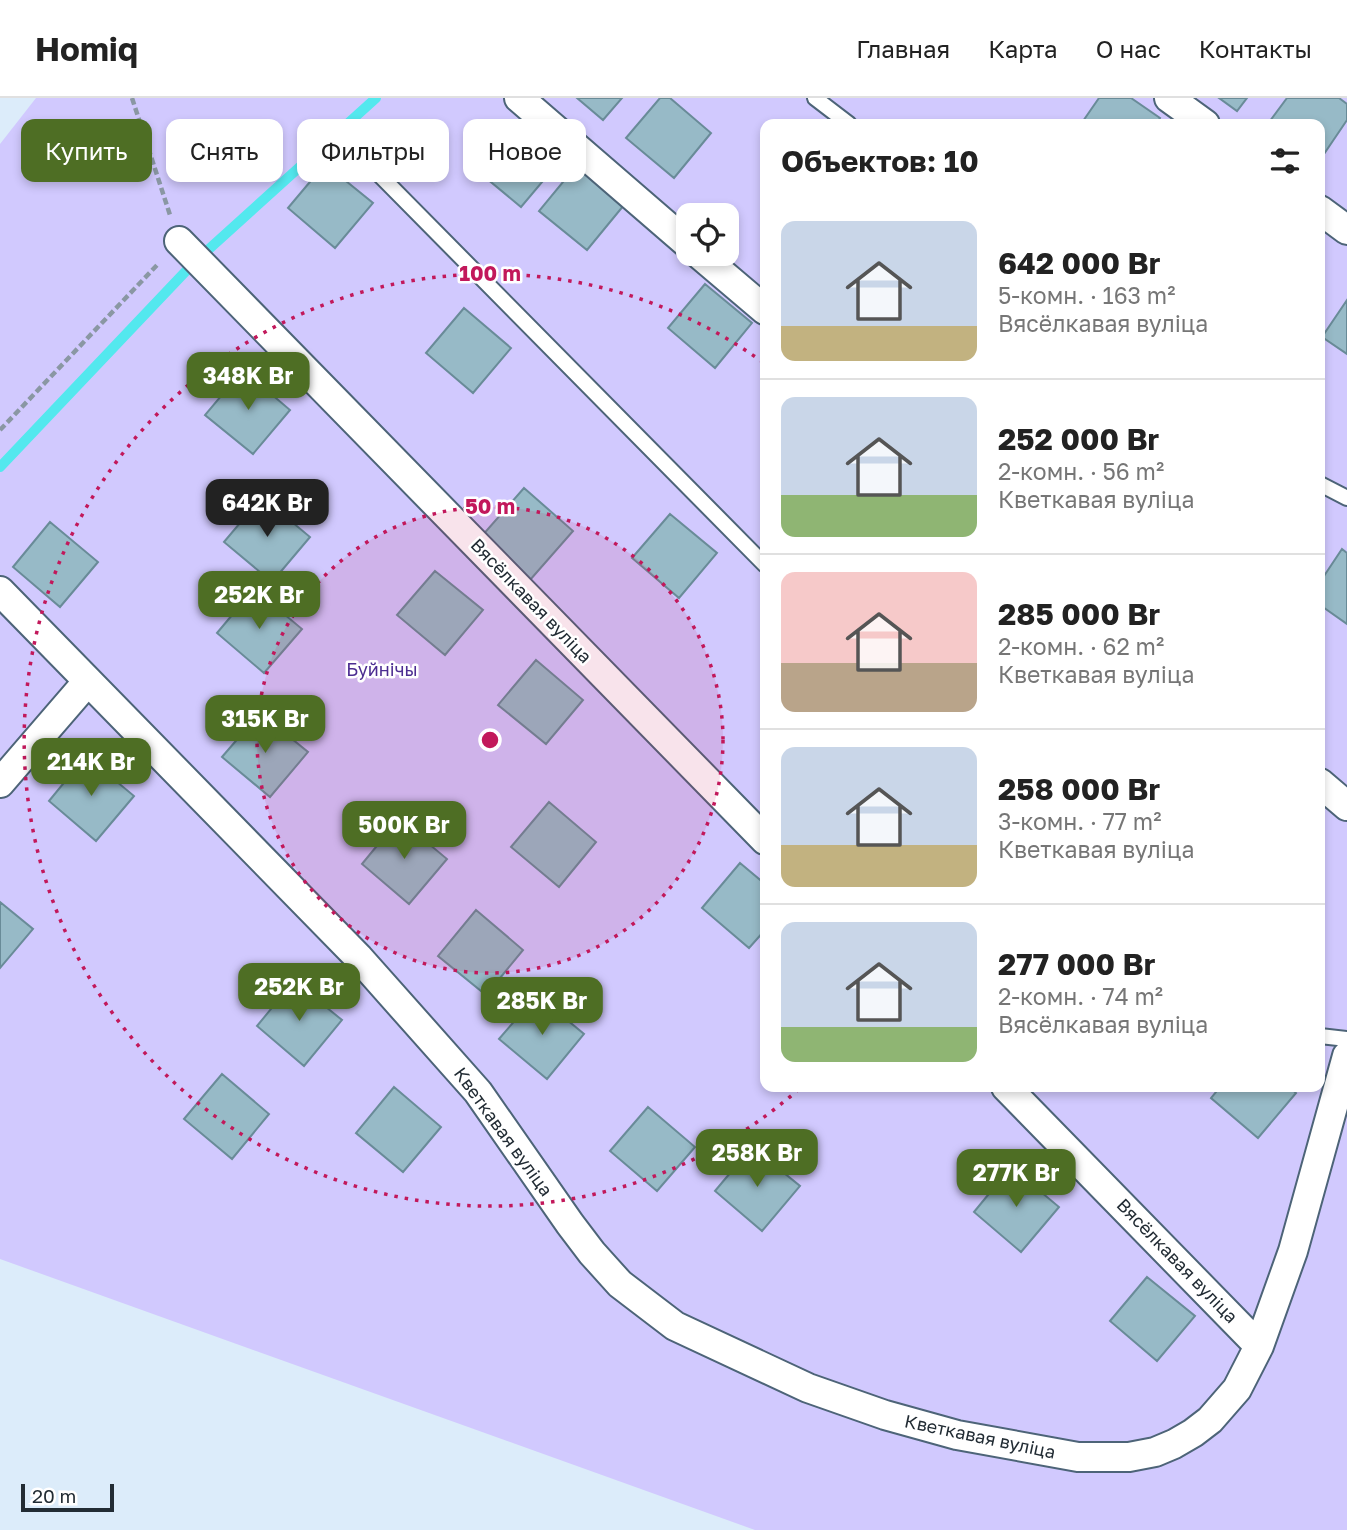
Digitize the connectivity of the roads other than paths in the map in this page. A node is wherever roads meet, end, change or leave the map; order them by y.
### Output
1 (519, 98) edge
2 (815, 98) edge
3 (1169, 98) edge
4 (842, 119) edge
5 (1198, 119) edge
6 (387, 182) edge
7 (1325, 214) edge
8 (1347, 230) edge
9 (676, 234) edge
10 (179, 241) road end
11 (713, 266) edge
12 (760, 306) edge
13 (1325, 487) edge
14 (1347, 498) edge
15 (760, 560) edge
16 (0, 591) edge
17 (88, 681) junction
18 (0, 783) edge
19 (1325, 787) edge
20 (1347, 806) edge
21 (760, 835) edge
22 (1325, 1037) edge
23 (1347, 1039) edge
24 (1347, 1056) edge
25 (1011, 1092) edge
26 (1259, 1346) junction

1 - 9 street
2 - 4 lane
3 - 5 street
6 - 15 lane
7 - 8 street
10 - 21 street, Вясёлкавая вуліца
11 - 12 street
13 - 14 lane
16 - 17 street, Кветкавая вуліца
17 - 18 street
17 - 26 street, Кветкавая вуліца
19 - 20 street
22 - 23 lane
24 - 26 street, Кветкавая вуліца
25 - 26 street, Вясёлкавая вуліца

